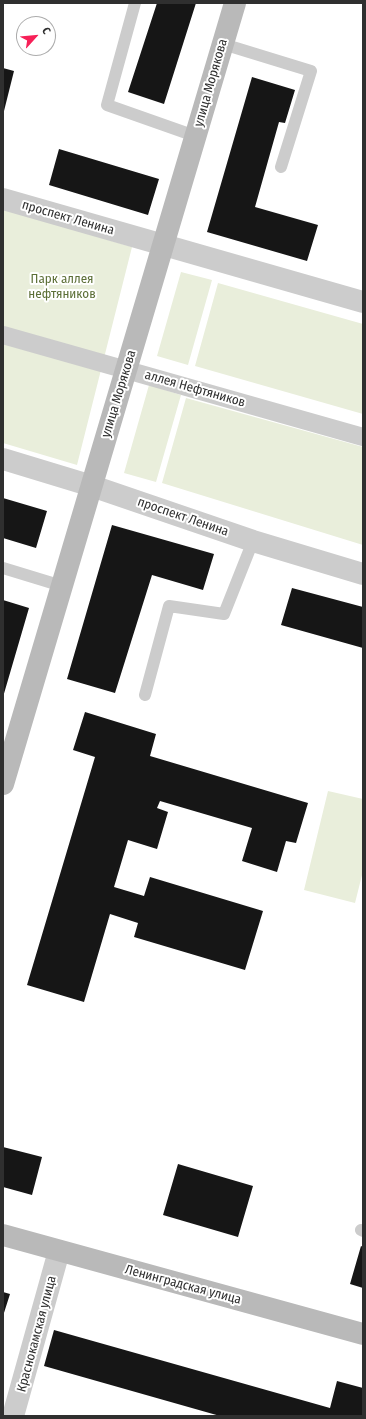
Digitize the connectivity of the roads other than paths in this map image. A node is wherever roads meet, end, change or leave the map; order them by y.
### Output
1 (135, 3) edge
2 (235, 3) edge
3 (223, 44) junction
4 (195, 136) junction
5 (281, 167) dead end
6 (3, 200) edge
7 (163, 245) junction
8 (363, 302) edge
9 (3, 335) edge
10 (126, 370) junction
11 (363, 437) edge
12 (3, 459) edge
13 (92, 486) junction
14 (253, 541) junction
15 (3, 568) edge
16 (363, 574) edge
17 (62, 586) junction
18 (146, 695) dead end
19 (3, 784) edge
20 (3, 1235) edge
21 (59, 1251) junction
22 (363, 1334) edge
23 (13, 1416) edge

1 - 4 lane
2 - 3 main road, улица Морякова
3 - 4 main road, улица Морякова
3 - 5 lane
4 - 7 main road, улица Морякова
6 - 7 street, проспект Ленина
7 - 8 street, проспект Ленина
7 - 10 main road, улица Морякова
9 - 10 street, аллея Нефтяников
10 - 11 street, аллея Нефтяников
10 - 13 main road, улица Морякова
12 - 13 street, проспект Ленина
13 - 14 street, проспект Ленина
13 - 17 main road, улица Морякова
14 - 16 street, проспект Ленина
14 - 18 lane
15 - 17 lane
17 - 19 main road, улица Морякова
20 - 21 main road, Ленинградская улица
21 - 22 main road, Ленинградская улица
21 - 23 street, Краснокамская улица

